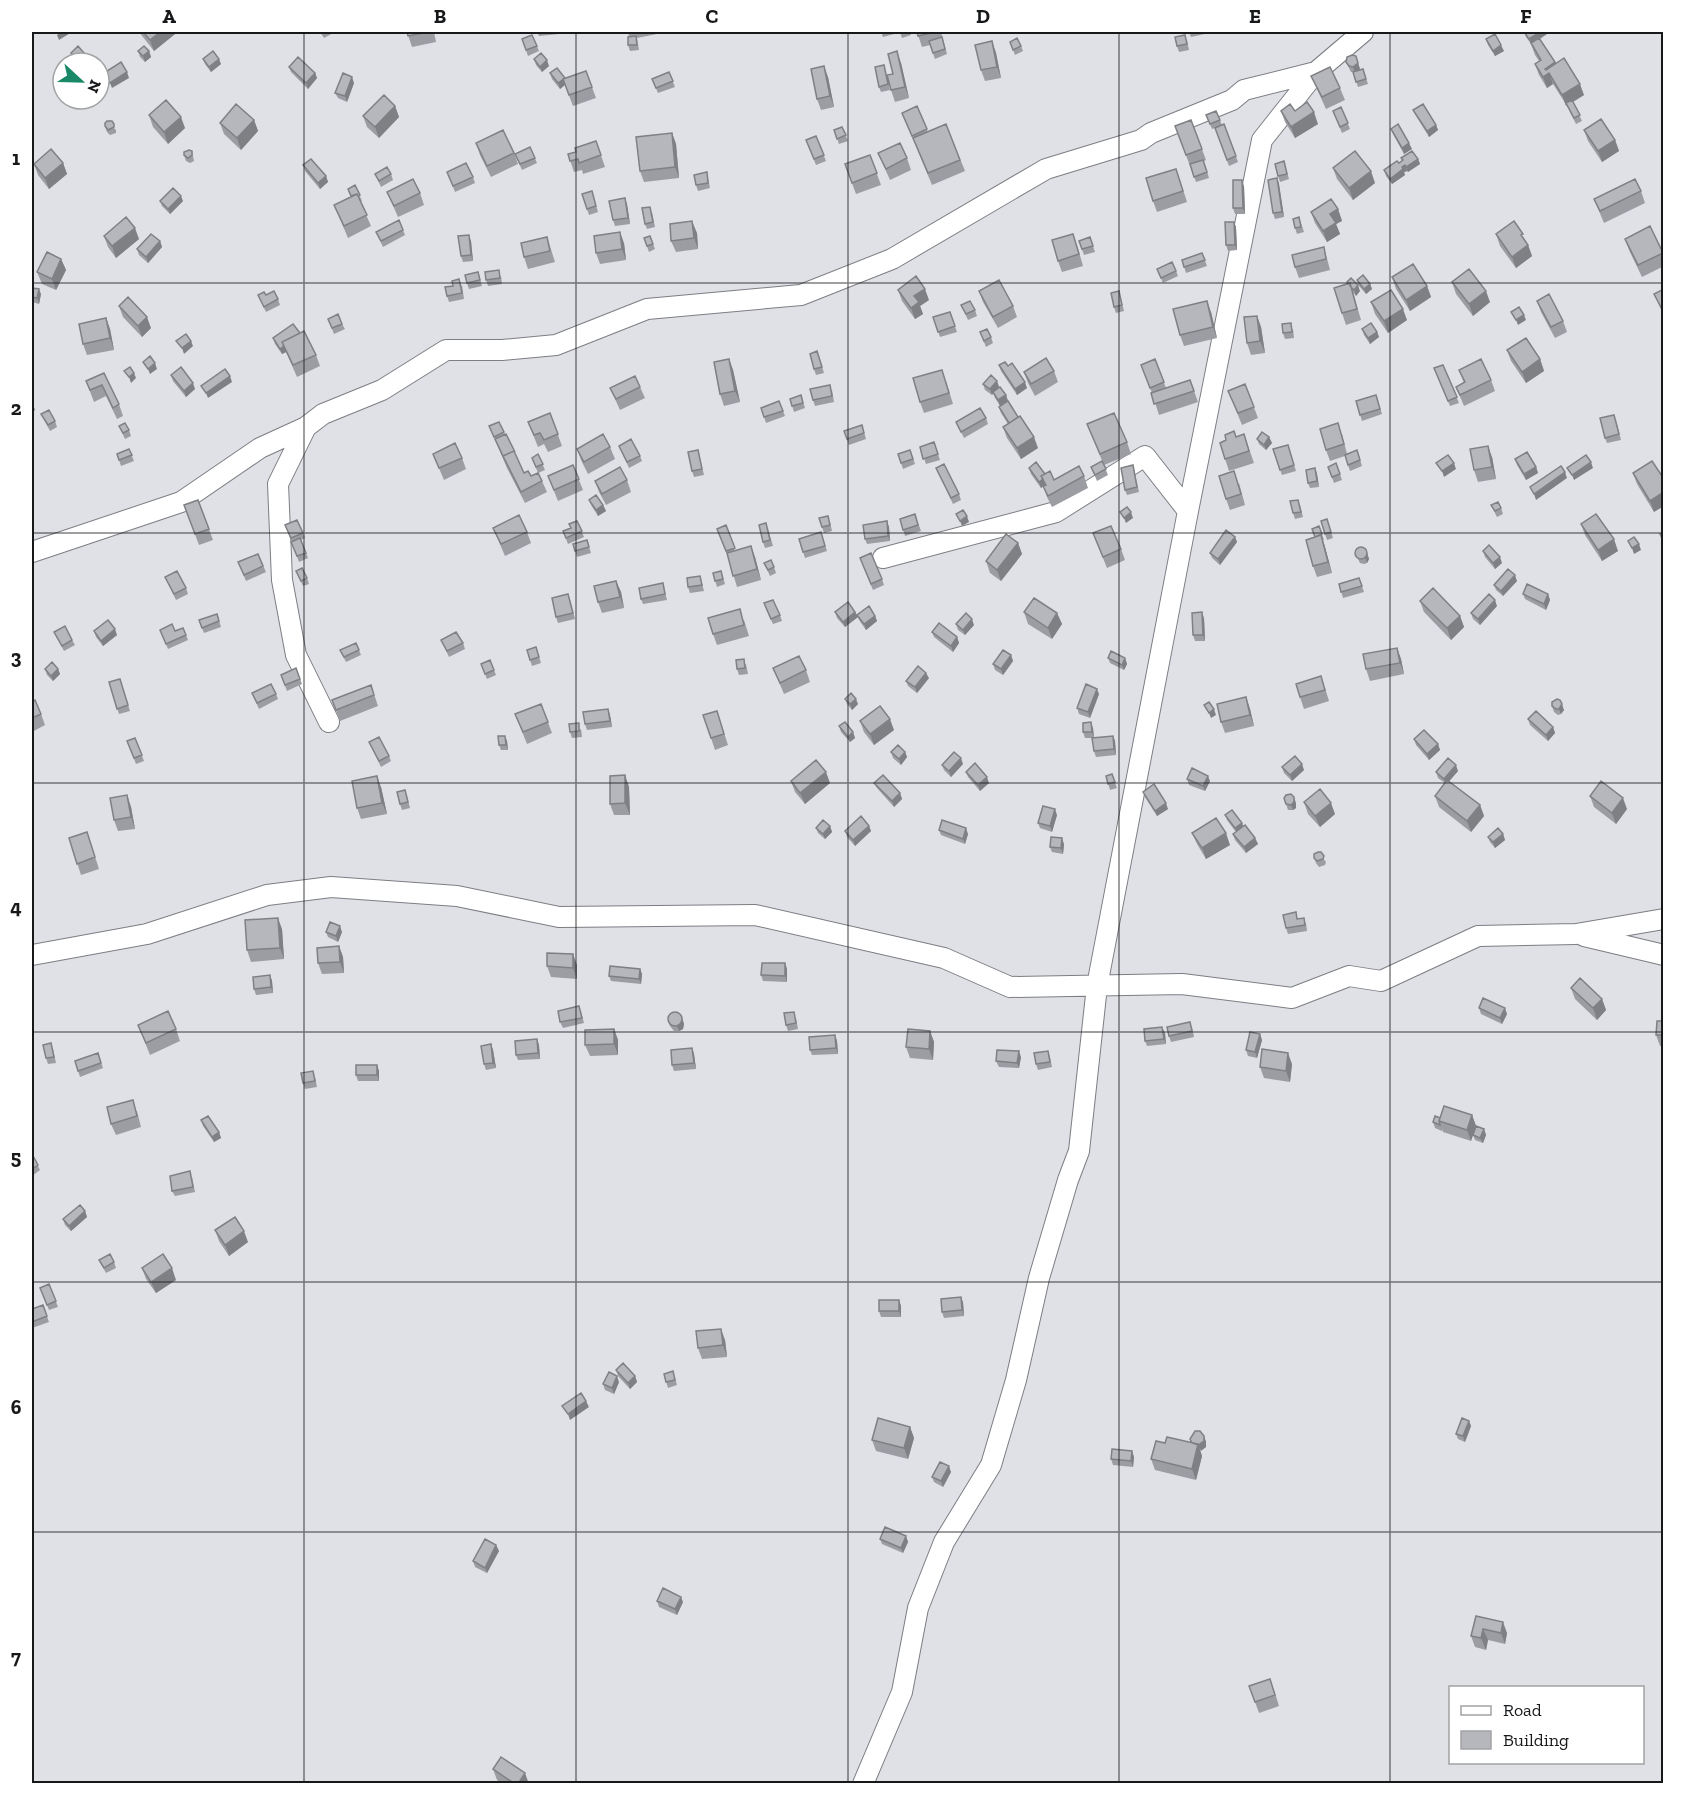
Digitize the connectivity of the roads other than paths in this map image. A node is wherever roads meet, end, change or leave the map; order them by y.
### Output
1 (1363, 32) edge
2 (1316, 72) junction
3 (306, 427) junction
4 (1188, 511) junction
5 (32, 552) edge
6 (883, 558) dead end
7 (329, 722) dead end
8 (1664, 919) edge
9 (1576, 934) junction
10 (32, 955) edge
11 (1664, 955) edge
12 (1097, 986) junction
13 (863, 1784) edge

1 - 2 street
2 - 3 street
2 - 4 street
3 - 5 street
3 - 7 street
4 - 6 street
4 - 12 street
8 - 9 street
9 - 11 street
9 - 12 street
10 - 12 street
12 - 13 street

